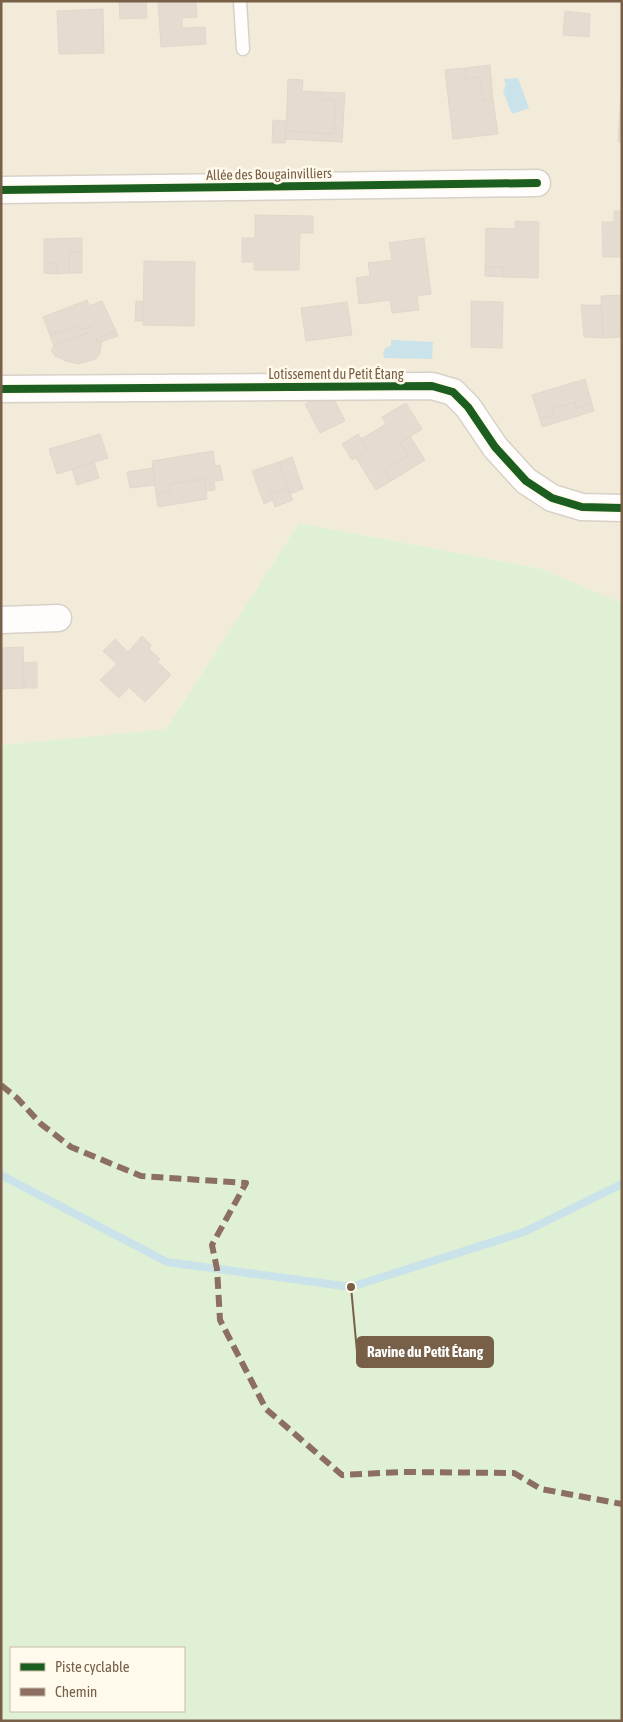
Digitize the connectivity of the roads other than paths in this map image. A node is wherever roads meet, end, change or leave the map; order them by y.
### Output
1 (240, 1) edge
2 (244, 49) dead end
3 (537, 183) dead end
4 (1, 190) edge
5 (1, 389) edge
6 (622, 508) edge
7 (58, 618) dead end
8 (1, 620) edge

1 - 2 lane
3 - 4 street, Allée des Bougainvilliers
5 - 6 street, Lotissement du Petit Étang
7 - 8 street

